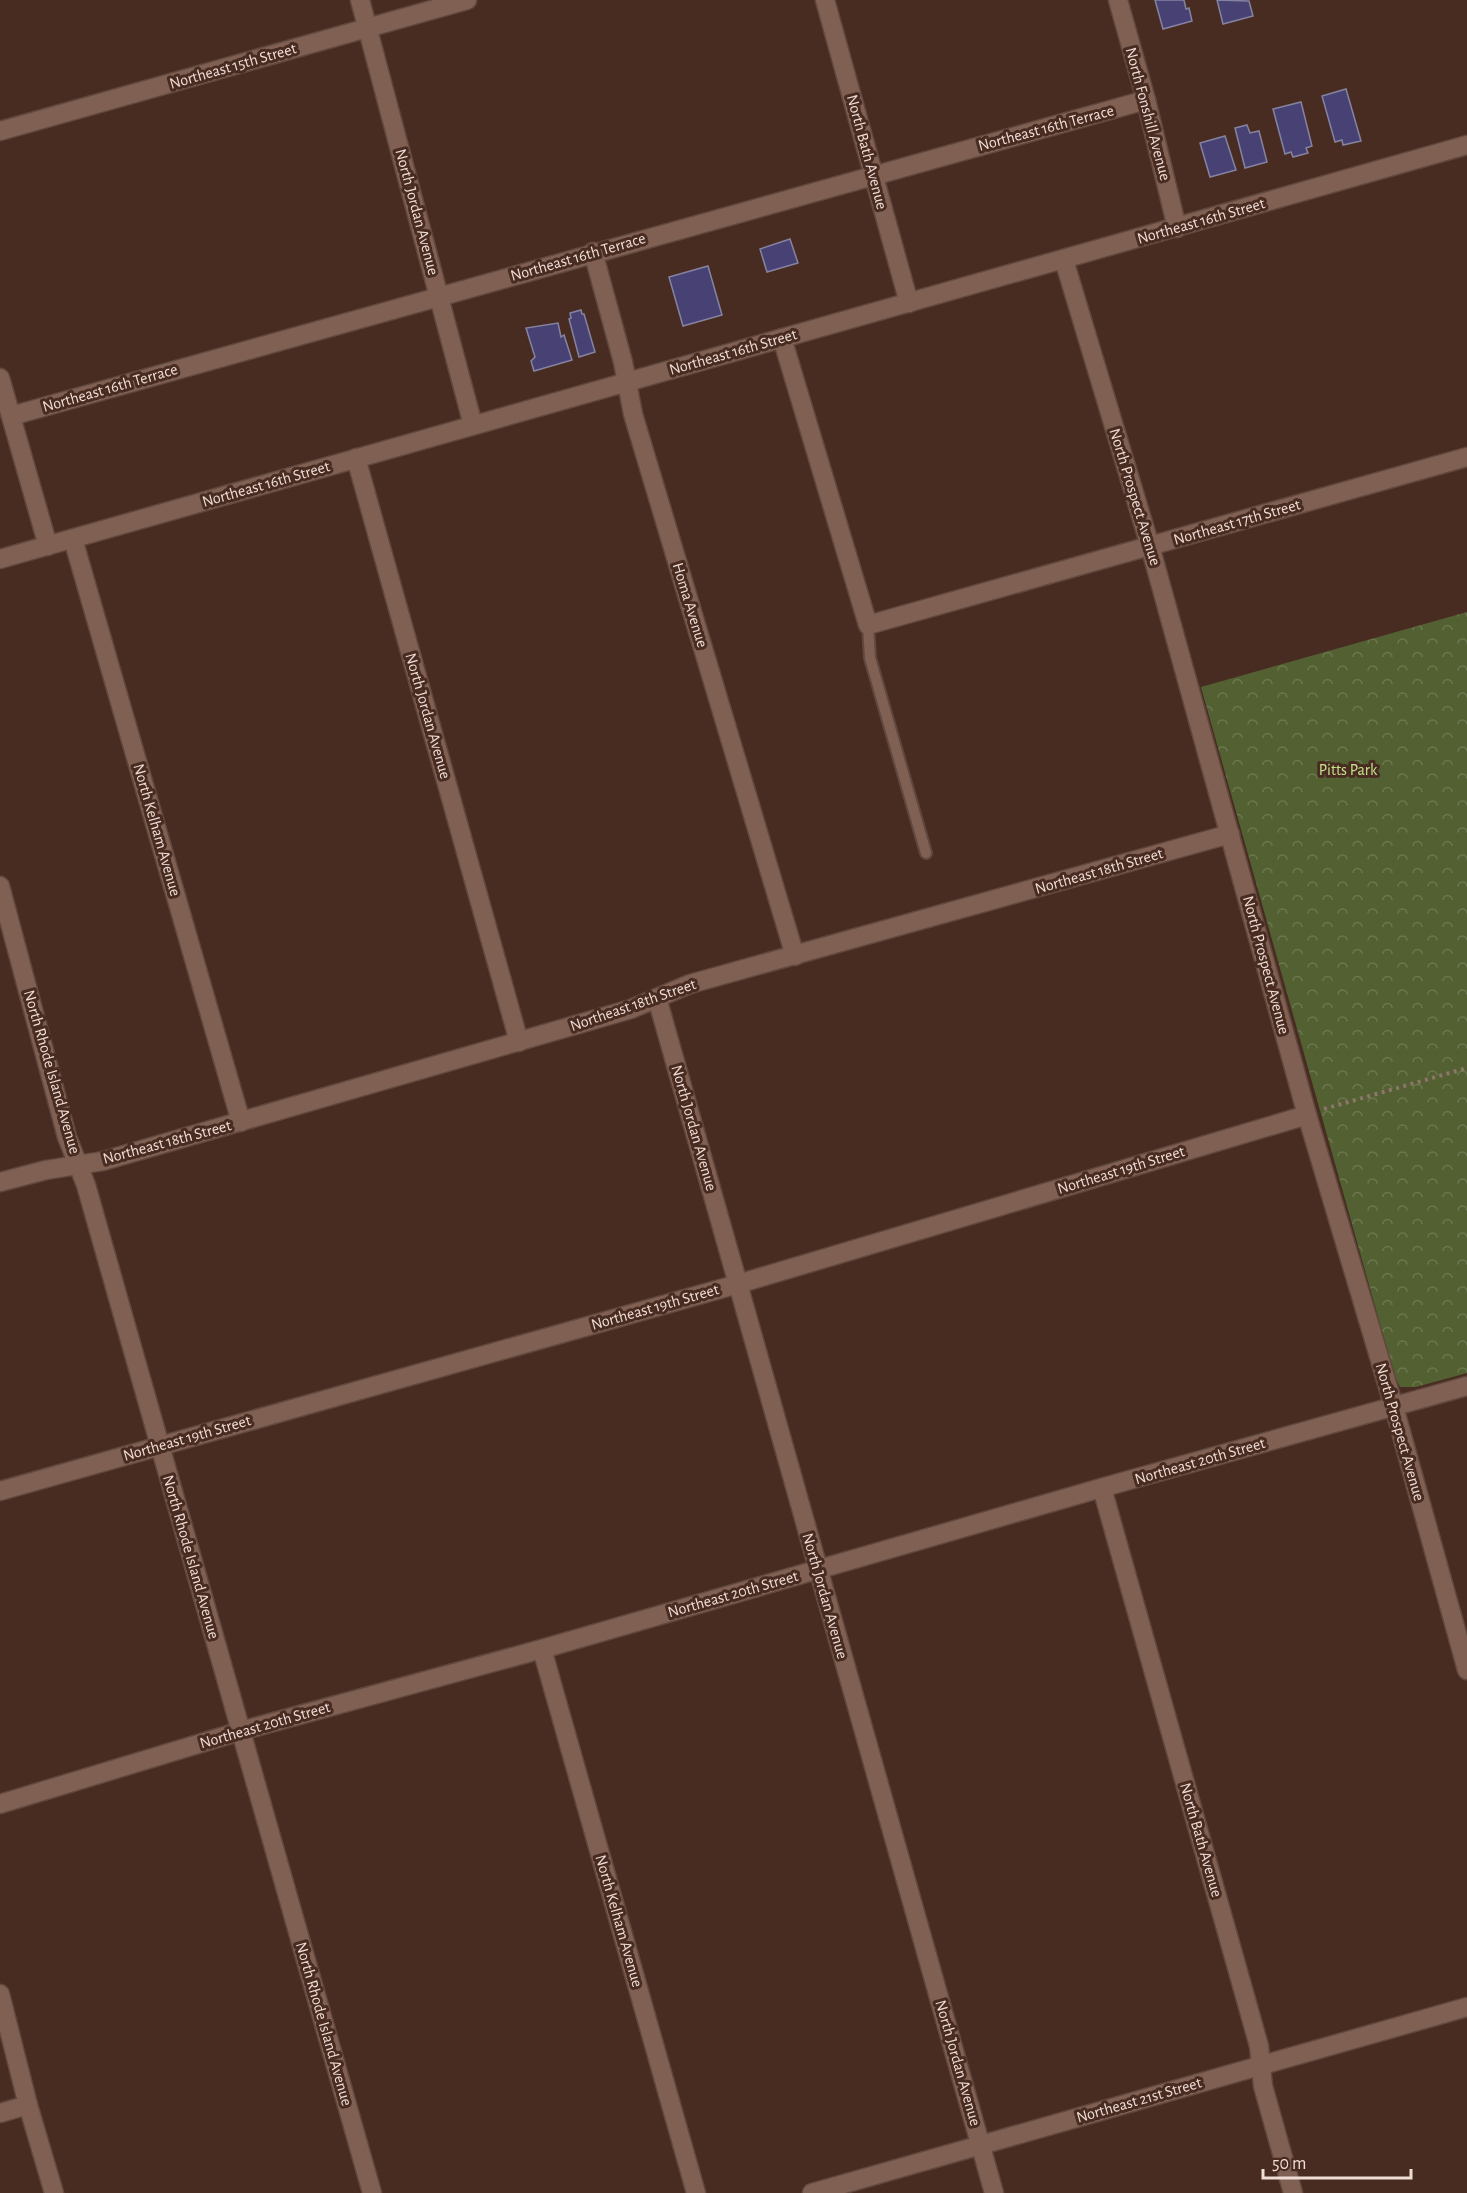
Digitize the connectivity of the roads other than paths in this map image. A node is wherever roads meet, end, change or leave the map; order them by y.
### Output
1 (360, 0) edge
2 (467, 0) edge
3 (825, 0) edge
4 (1118, 0) edge
5 (369, 28) junction
6 (1146, 100) junction
7 (0, 131) edge
8 (1467, 145) edge
9 (873, 175) junction
10 (1177, 228) junction
11 (593, 252) junction
12 (1064, 260) junction
13 (438, 295) junction
14 (909, 303) junction
15 (782, 338) junction
16 (0, 378) edge
17 (627, 382) junction
18 (11, 416) junction
19 (473, 425) junction
20 (1467, 457) edge
21 (356, 458) junction
22 (73, 539) junction
23 (48, 546) junction
24 (1150, 546) junction
25 (0, 559) edge
26 (868, 625) junction
27 (1230, 834) junction
28 (926, 853) dead end
29 (0, 886) edge
30 (795, 956) junction
31 (657, 998) junction
32 (519, 1042) junction
33 (1307, 1115) junction
34 (241, 1122) junction
35 (79, 1165) junction
36 (0, 1182) edge
37 (738, 1284) junction
38 (1467, 1386) edge
39 (1394, 1407) junction
40 (159, 1446) junction
41 (1102, 1488) junction
42 (0, 1491) edge
43 (818, 1570) junction
44 (542, 1649) junction
45 (1467, 1670) edge
46 (241, 1731) junction
47 (0, 1804) edge
48 (0, 1994) edge
49 (1467, 2007) edge
50 (1261, 2065) junction
51 (28, 2105) junction
52 (0, 2114) edge
53 (981, 2145) junction
54 (54, 2193) edge
55 (372, 2193) edge
56 (696, 2193) edge
57 (812, 2193) edge
58 (994, 2193) edge
59 (1293, 2193) edge

1 - 5 street, North Jordan Avenue
2 - 5 street, Northeast 15th Street
3 - 9 street, North Bath Avenue
4 - 6 street, North Fonshill Avenue
5 - 7 street, Northeast 15th Street
5 - 13 street, North Jordan Avenue
6 - 9 street, Northeast 16th Terrace
6 - 10 street, North Fonshill Avenue
8 - 10 street, Northeast 16th Street
9 - 11 street, Northeast 16th Terrace
9 - 14 street, North Bath Avenue
10 - 12 street, Northeast 16th Street
11 - 13 street, Northeast 16th Terrace
11 - 17 street, Homa Avenue
12 - 14 street, Northeast 16th Street
12 - 24 street, North Prospect Avenue
13 - 18 street, Northeast 16th Terrace
13 - 19 street, North Jordan Avenue
14 - 15 street, Northeast 16th Street
15 - 17 street, Northeast 16th Street
15 - 26 street
16 - 18 street
17 - 19 street, Northeast 16th Street
17 - 30 street, Homa Avenue
18 - 23 street
19 - 21 street, Northeast 16th Street
20 - 24 street, Northeast 17th Street
21 - 22 street, Northeast 16th Street
21 - 32 street, North Jordan Avenue
22 - 23 street, Northeast 16th Street
22 - 34 street, North Kelham Avenue
23 - 25 street, Northeast 16th Street
24 - 26 street, Northeast 17th Street
24 - 27 street, North Prospect Avenue
26 - 28 lane
27 - 30 street, Northeast 18th Street
27 - 33 street, North Prospect Avenue
29 - 35 street, North Rhode Island Avenue
30 - 31 street, Northeast 18th Street
31 - 32 street, Northeast 18th Street
31 - 37 street, North Jordan Avenue
32 - 34 street, Northeast 18th Street
33 - 37 street, Northeast 19th Street
33 - 39 street, North Prospect Avenue
34 - 35 street, Northeast 18th Street
35 - 36 street, Northeast 18th Street
35 - 40 street, North Rhode Island Avenue
37 - 40 street, Northeast 19th Street
37 - 43 street, North Jordan Avenue
38 - 39 street, Northeast 20th Street
39 - 41 street, Northeast 20th Street
39 - 45 street, North Prospect Avenue
40 - 42 street, Northeast 19th Street
40 - 46 street, North Rhode Island Avenue
41 - 43 street, Northeast 20th Street
41 - 50 street, North Bath Avenue
43 - 44 street, Northeast 20th Street
43 - 53 street, North Jordan Avenue
44 - 46 street, Northeast 20th Street
44 - 56 street, North Kelham Avenue
46 - 47 street, Northeast 20th Street
46 - 55 street, North Rhode Island Avenue
48 - 51 street
49 - 50 street, Northeast 21st Street
50 - 53 street, Northeast 21st Street
50 - 59 street, North Bath Avenue
51 - 52 street
51 - 54 street
53 - 57 street, Northeast 21st Street
53 - 58 street, North Jordan Avenue

